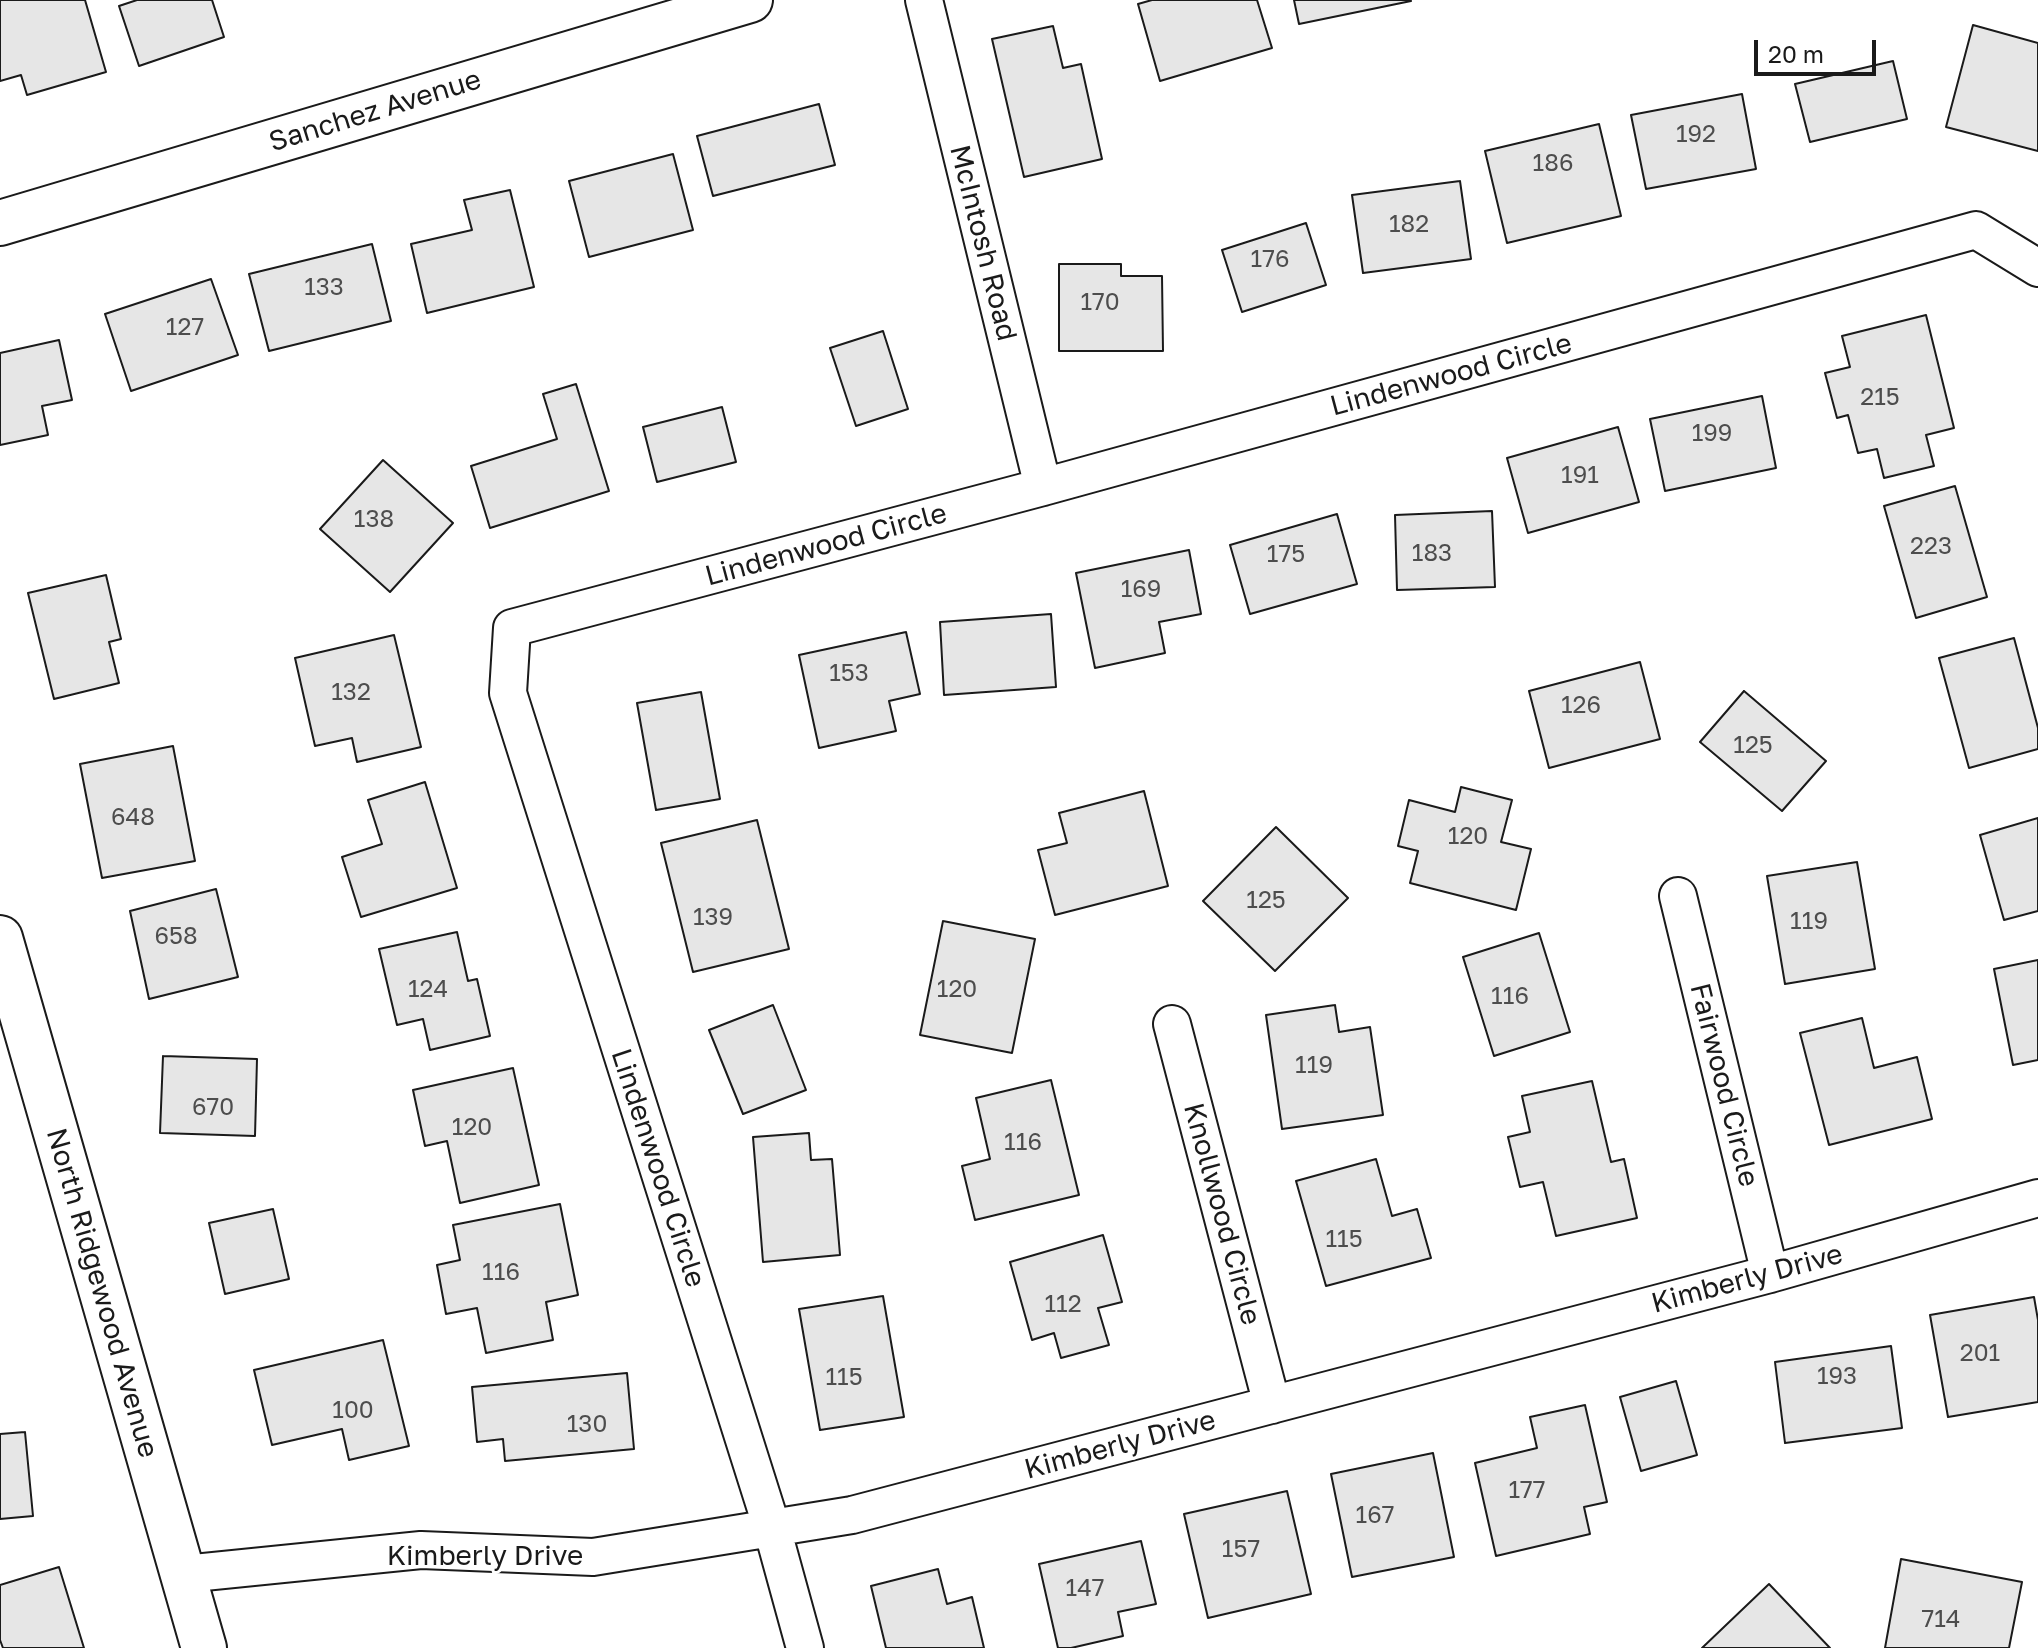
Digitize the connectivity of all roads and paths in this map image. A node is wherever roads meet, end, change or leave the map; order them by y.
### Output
1 (750, 0) edge
2 (924, 0) edge
3 (0, 223) edge
4 (2038, 268) edge
5 (1043, 487) junction
6 (1678, 896) dead end
7 (4, 965) edge
8 (1172, 1024) dead end
9 (2038, 1198) edge
10 (1770, 1274) junction
11 (1272, 1405) junction
12 (772, 1528) junction
13 (184, 1574) junction
14 (204, 1648) edge
15 (805, 1648) edge

1 - 3 street, Sanchez Avenue
2 - 5 street, McIntosh Road
4 - 5 street, Lindenwood Circle
5 - 12 street, Lindenwood Circle
6 - 10 street, Fairwood Circle
7 - 13 street, North Ridgewood Avenue
8 - 11 street, Knollwood Circle
9 - 10 street, Kimberly Drive
10 - 11 street, Kimberly Drive
11 - 12 street, Kimberly Drive
12 - 13 street, Kimberly Drive
12 - 15 street
13 - 14 street, North Ridgewood Avenue

